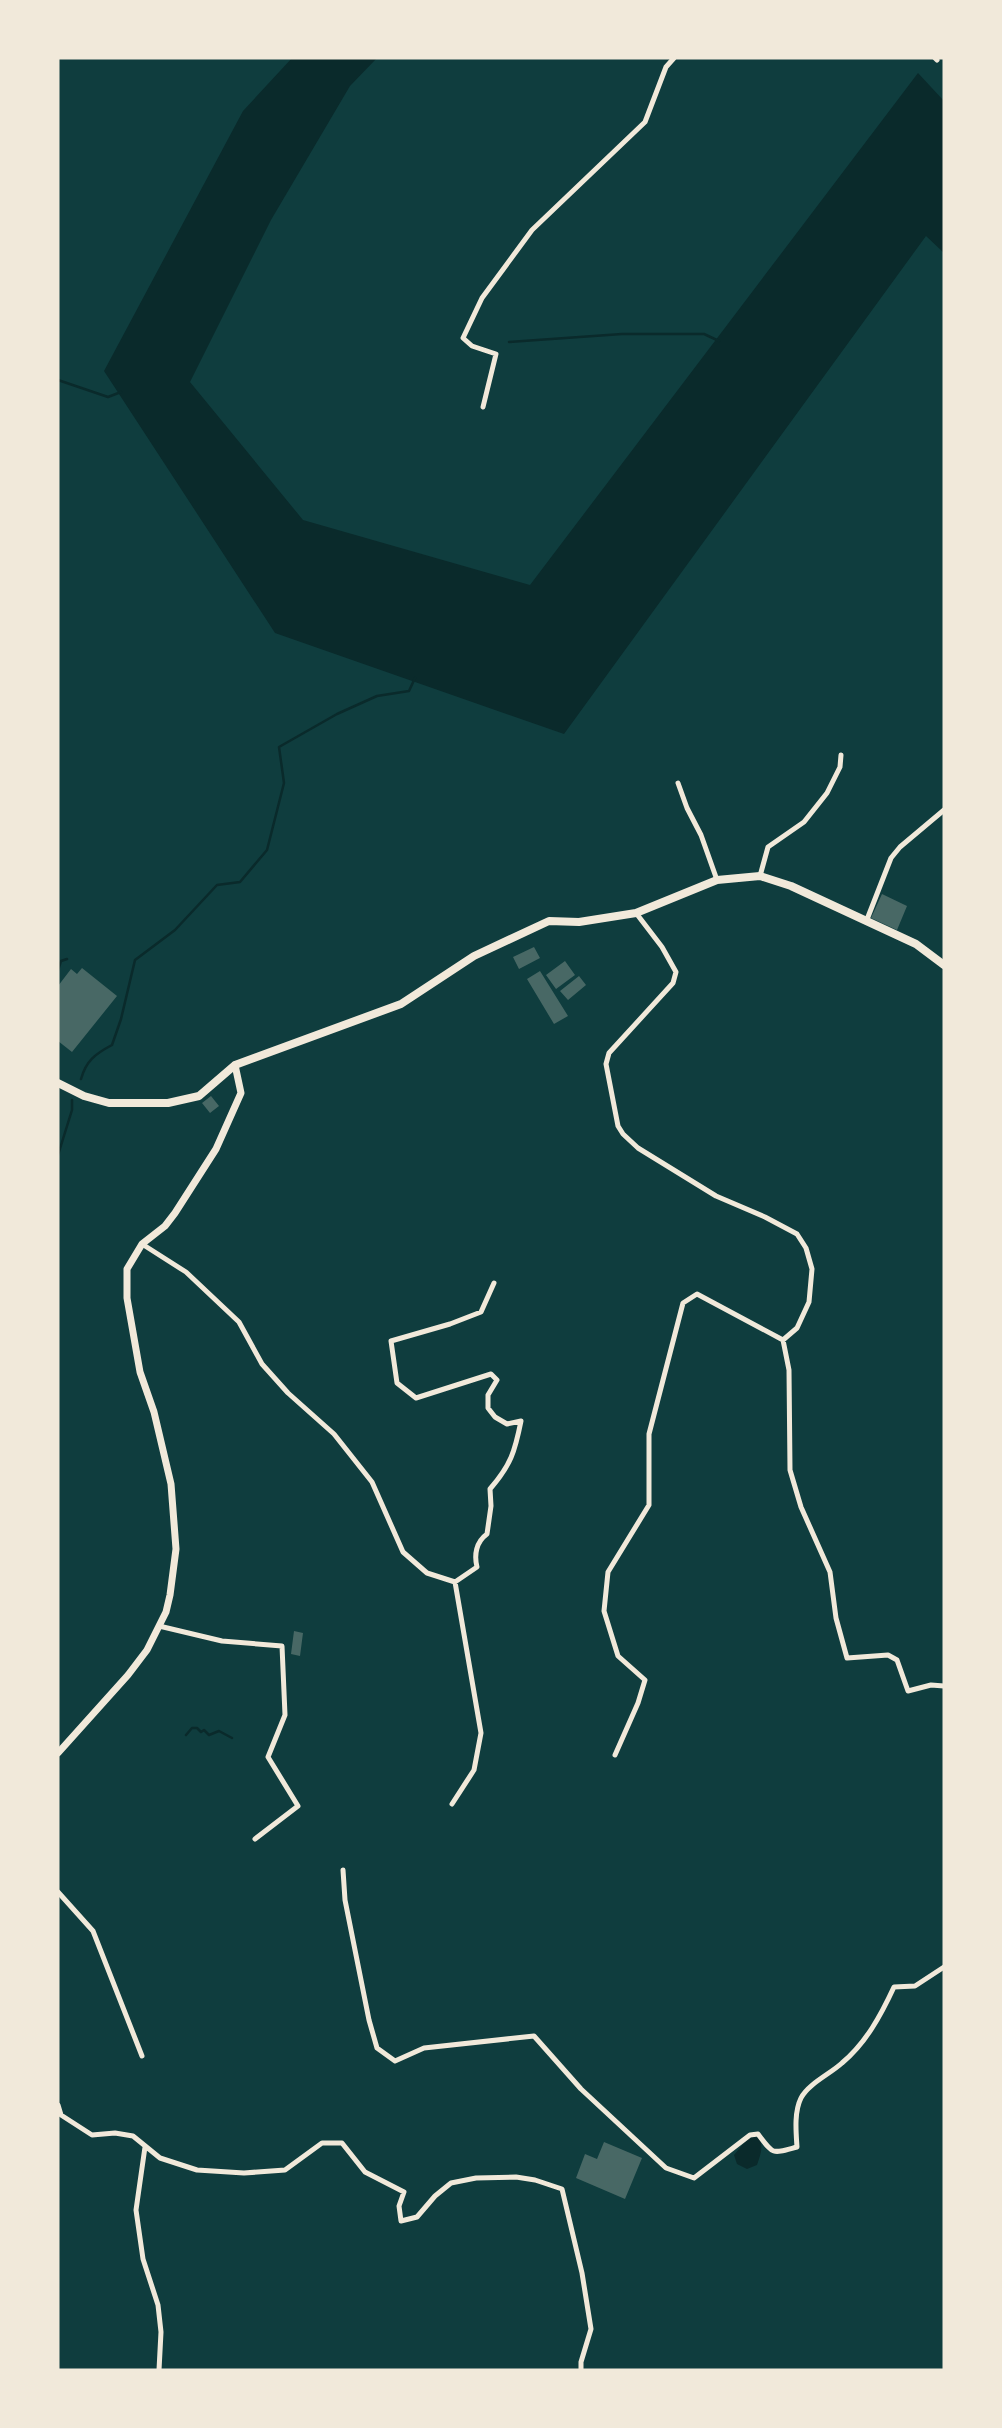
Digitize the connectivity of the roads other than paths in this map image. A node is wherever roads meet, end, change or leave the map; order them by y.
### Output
1 (674, 58) edge
2 (483, 407) dead end
3 (841, 755) dead end
4 (678, 783) dead end
5 (944, 810) edge
6 (760, 876) junction
7 (717, 880) junction
8 (636, 913) junction
9 (866, 922) junction
10 (944, 965) edge
11 (235, 1065) junction
12 (58, 1083) edge
13 (142, 1244) junction
14 (494, 1283) dead end
15 (783, 1340) junction
16 (455, 1582) junction
17 (159, 1626) junction
18 (944, 1686) edge
19 (58, 1753) edge
20 (615, 1755) dead end
21 (452, 1804) dead end
22 (255, 1839) dead end
23 (343, 1870) dead end
24 (58, 1892) edge
25 (944, 1967) edge
26 (142, 2056) dead end
27 (58, 2105) edge
28 (145, 2147) junction
29 (159, 2370) edge
30 (582, 2370) edge

1 - 2 street
3 - 6 street
4 - 7 street
5 - 9 street
6 - 7 main road
6 - 9 main road
7 - 8 main road
8 - 11 main road
8 - 15 street
9 - 10 main road
11 - 12 main road
11 - 13 main road
13 - 16 street
13 - 17 main road
14 - 16 street
15 - 18 street
15 - 20 street
16 - 21 street
17 - 19 main road
17 - 22 street
23 - 25 street
24 - 26 street
27 - 28 street
28 - 29 street
28 - 30 street

